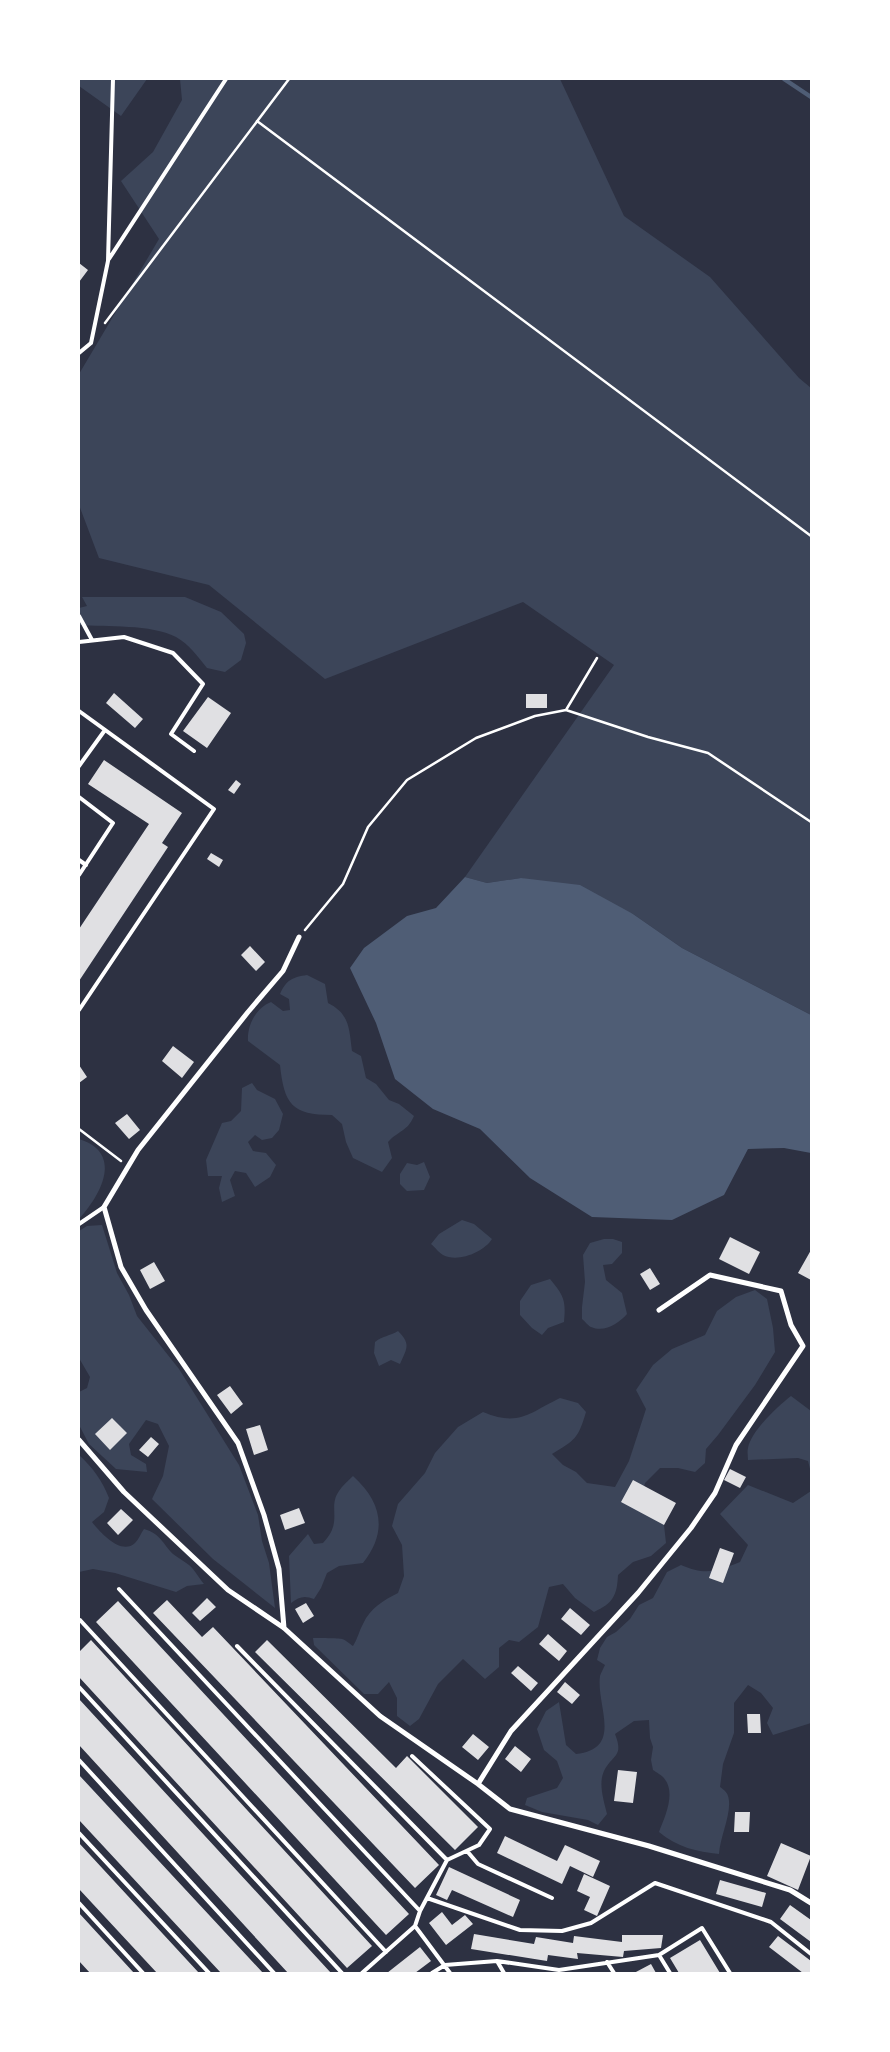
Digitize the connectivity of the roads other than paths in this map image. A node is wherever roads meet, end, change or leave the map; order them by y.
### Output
1 (113, 79) edge
2 (226, 79) edge
3 (108, 261) junction
4 (79, 353) edge
5 (79, 616) edge
6 (92, 640) junction
7 (79, 642) edge
8 (79, 711) edge
9 (105, 730) junction
10 (194, 751) dead end
11 (79, 766) edge
12 (79, 797) edge
13 (79, 860) edge
14 (86, 865) junction
15 (79, 875) edge
16 (299, 937) road end
17 (79, 1010) edge
18 (104, 1207) junction
19 (79, 1224) edge
20 (659, 1310) dead end
21 (79, 1440) edge
22 (119, 1589) dead end
23 (79, 1621) edge
24 (284, 1628) junction
25 (238, 1646) dead end
26 (79, 1688) edge
27 (412, 1756) dead end
28 (79, 1760) edge
29 (478, 1784) junction
30 (79, 1832) edge
31 (467, 1851) junction
32 (447, 1860) junction
33 (427, 1898) junction
34 (552, 1898) dead end
35 (79, 1903) edge
36 (811, 1903) edge
37 (420, 1911) junction
38 (415, 1926) junction
39 (386, 1952) junction
40 (811, 1954) edge
41 (659, 1955) junction
42 (497, 1961) junction
43 (607, 1962) junction
44 (445, 1965) junction
45 (560, 1972) edge
46 (143, 1973) edge
47 (209, 1973) edge
48 (274, 1973) edge
49 (342, 1973) edge
50 (362, 1973) edge
51 (432, 1973) edge
52 (450, 1973) edge
53 (504, 1973) edge
54 (614, 1973) edge
55 (670, 1973) edge
56 (730, 1973) edge

1 - 3 lane
2 - 3 lane
3 - 4 lane
5 - 6 lane
6 - 7 lane
6 - 10 lane
8 - 9 lane
9 - 11 lane
9 - 17 lane
12 - 14 lane
13 - 14 lane
14 - 15 lane
16 - 18 street
18 - 19 lane
18 - 24 street
20 - 29 street
21 - 24 street
22 - 37 lane
23 - 39 lane
24 - 29 street
25 - 32 lane
26 - 49 lane
27 - 31 lane
28 - 48 lane
29 - 36 street
30 - 47 lane
31 - 32 lane
31 - 34 lane
32 - 33 lane
33 - 37 lane
33 - 40 lane
35 - 46 lane
37 - 38 lane
38 - 39 lane
38 - 44 lane
39 - 50 lane
41 - 43 lane
41 - 55 lane
41 - 56 lane
42 - 44 lane
42 - 45 lane
42 - 53 lane
43 - 45 lane
43 - 54 lane
44 - 51 lane
44 - 52 lane

